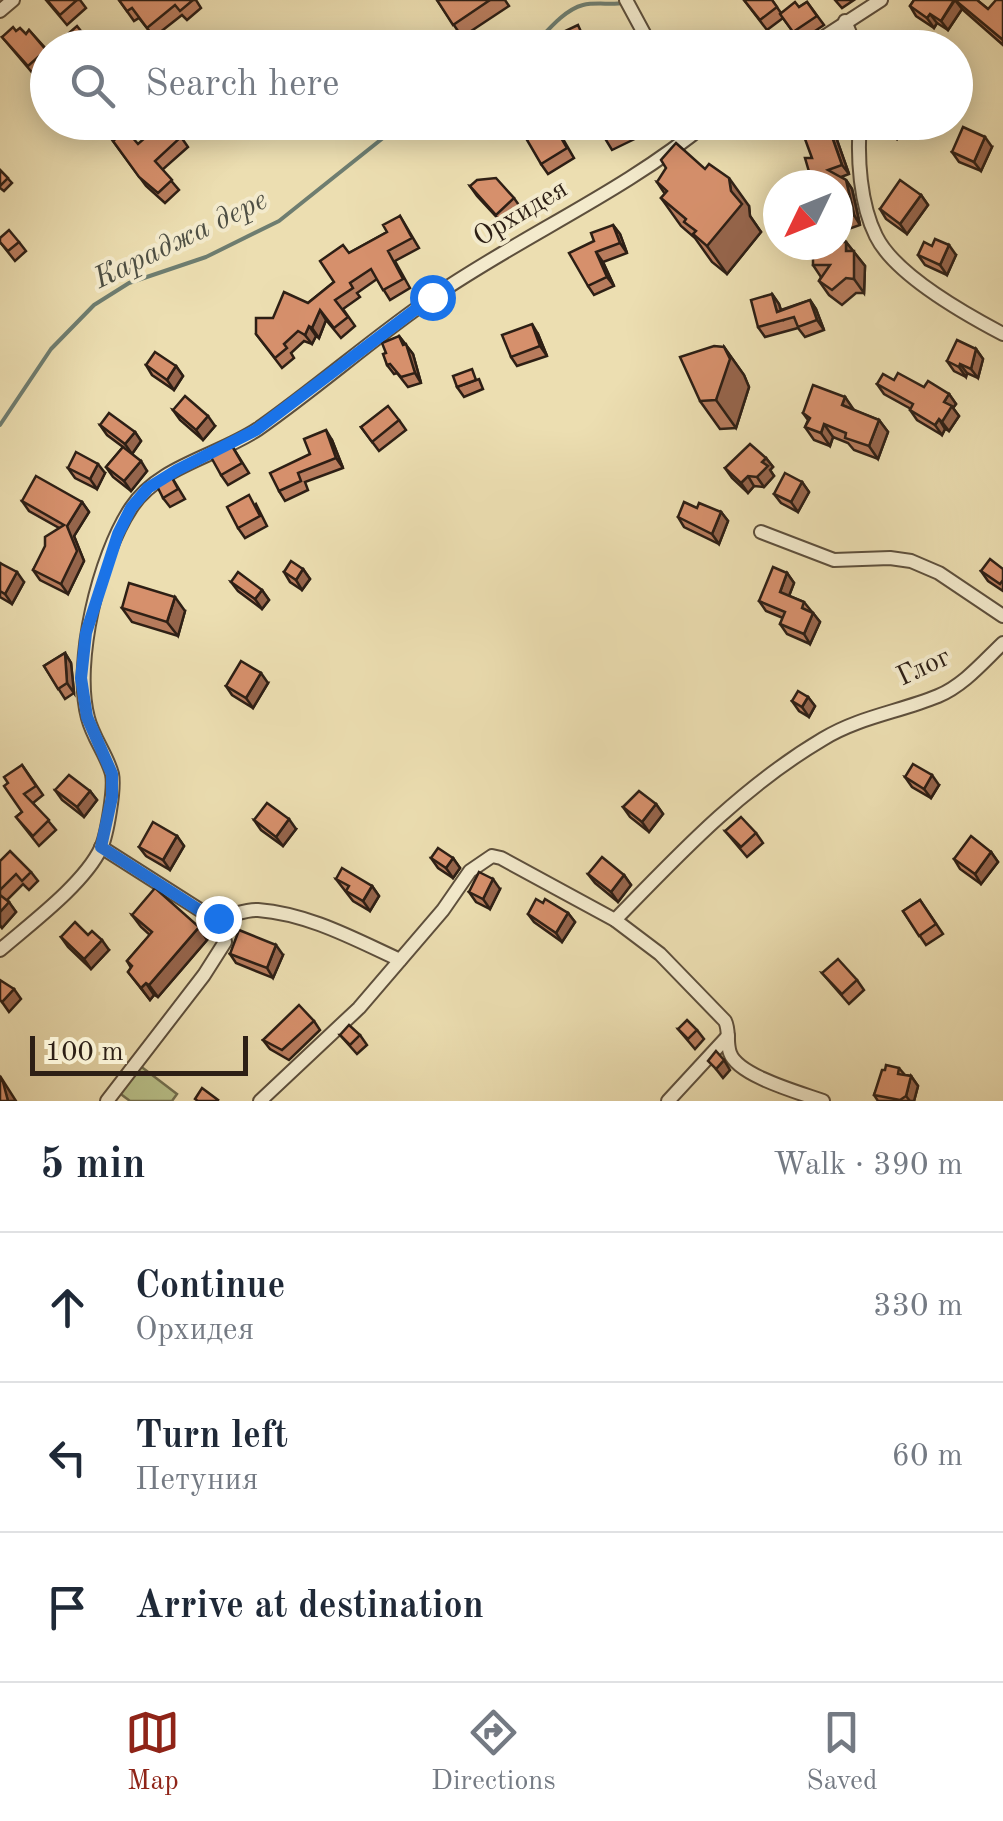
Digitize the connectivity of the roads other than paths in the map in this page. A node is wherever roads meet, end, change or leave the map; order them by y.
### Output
1 (13, 0) edge
2 (626, 0) edge
3 (881, 0) edge
4 (0, 12) edge
5 (845, 22) junction
6 (642, 30) edge
7 (833, 30) edge
8 (848, 30) edge
9 (685, 140) edge
10 (858, 140) edge
11 (1003, 334) edge
12 (761, 532) dead end
13 (1003, 616) edge
14 (1003, 643) edge
15 (101, 847) junction
16 (218, 918) junction
17 (614, 920) junction
18 (0, 950) edge
19 (400, 960) junction
20 (728, 1036) junction
21 (107, 1101) edge
22 (260, 1101) edge
23 (668, 1101) edge
24 (824, 1101) edge

1 - 4 street
2 - 6 street
3 - 5 street
5 - 7 street
5 - 8 street
9 - 15 street, Орхидея
10 - 11 street
12 - 13 street
14 - 17 street, Глог
15 - 16 street
15 - 18 street, Орхидея
16 - 19 street
16 - 21 street
17 - 19 street
17 - 20 street
19 - 22 street
20 - 23 street
20 - 24 street

